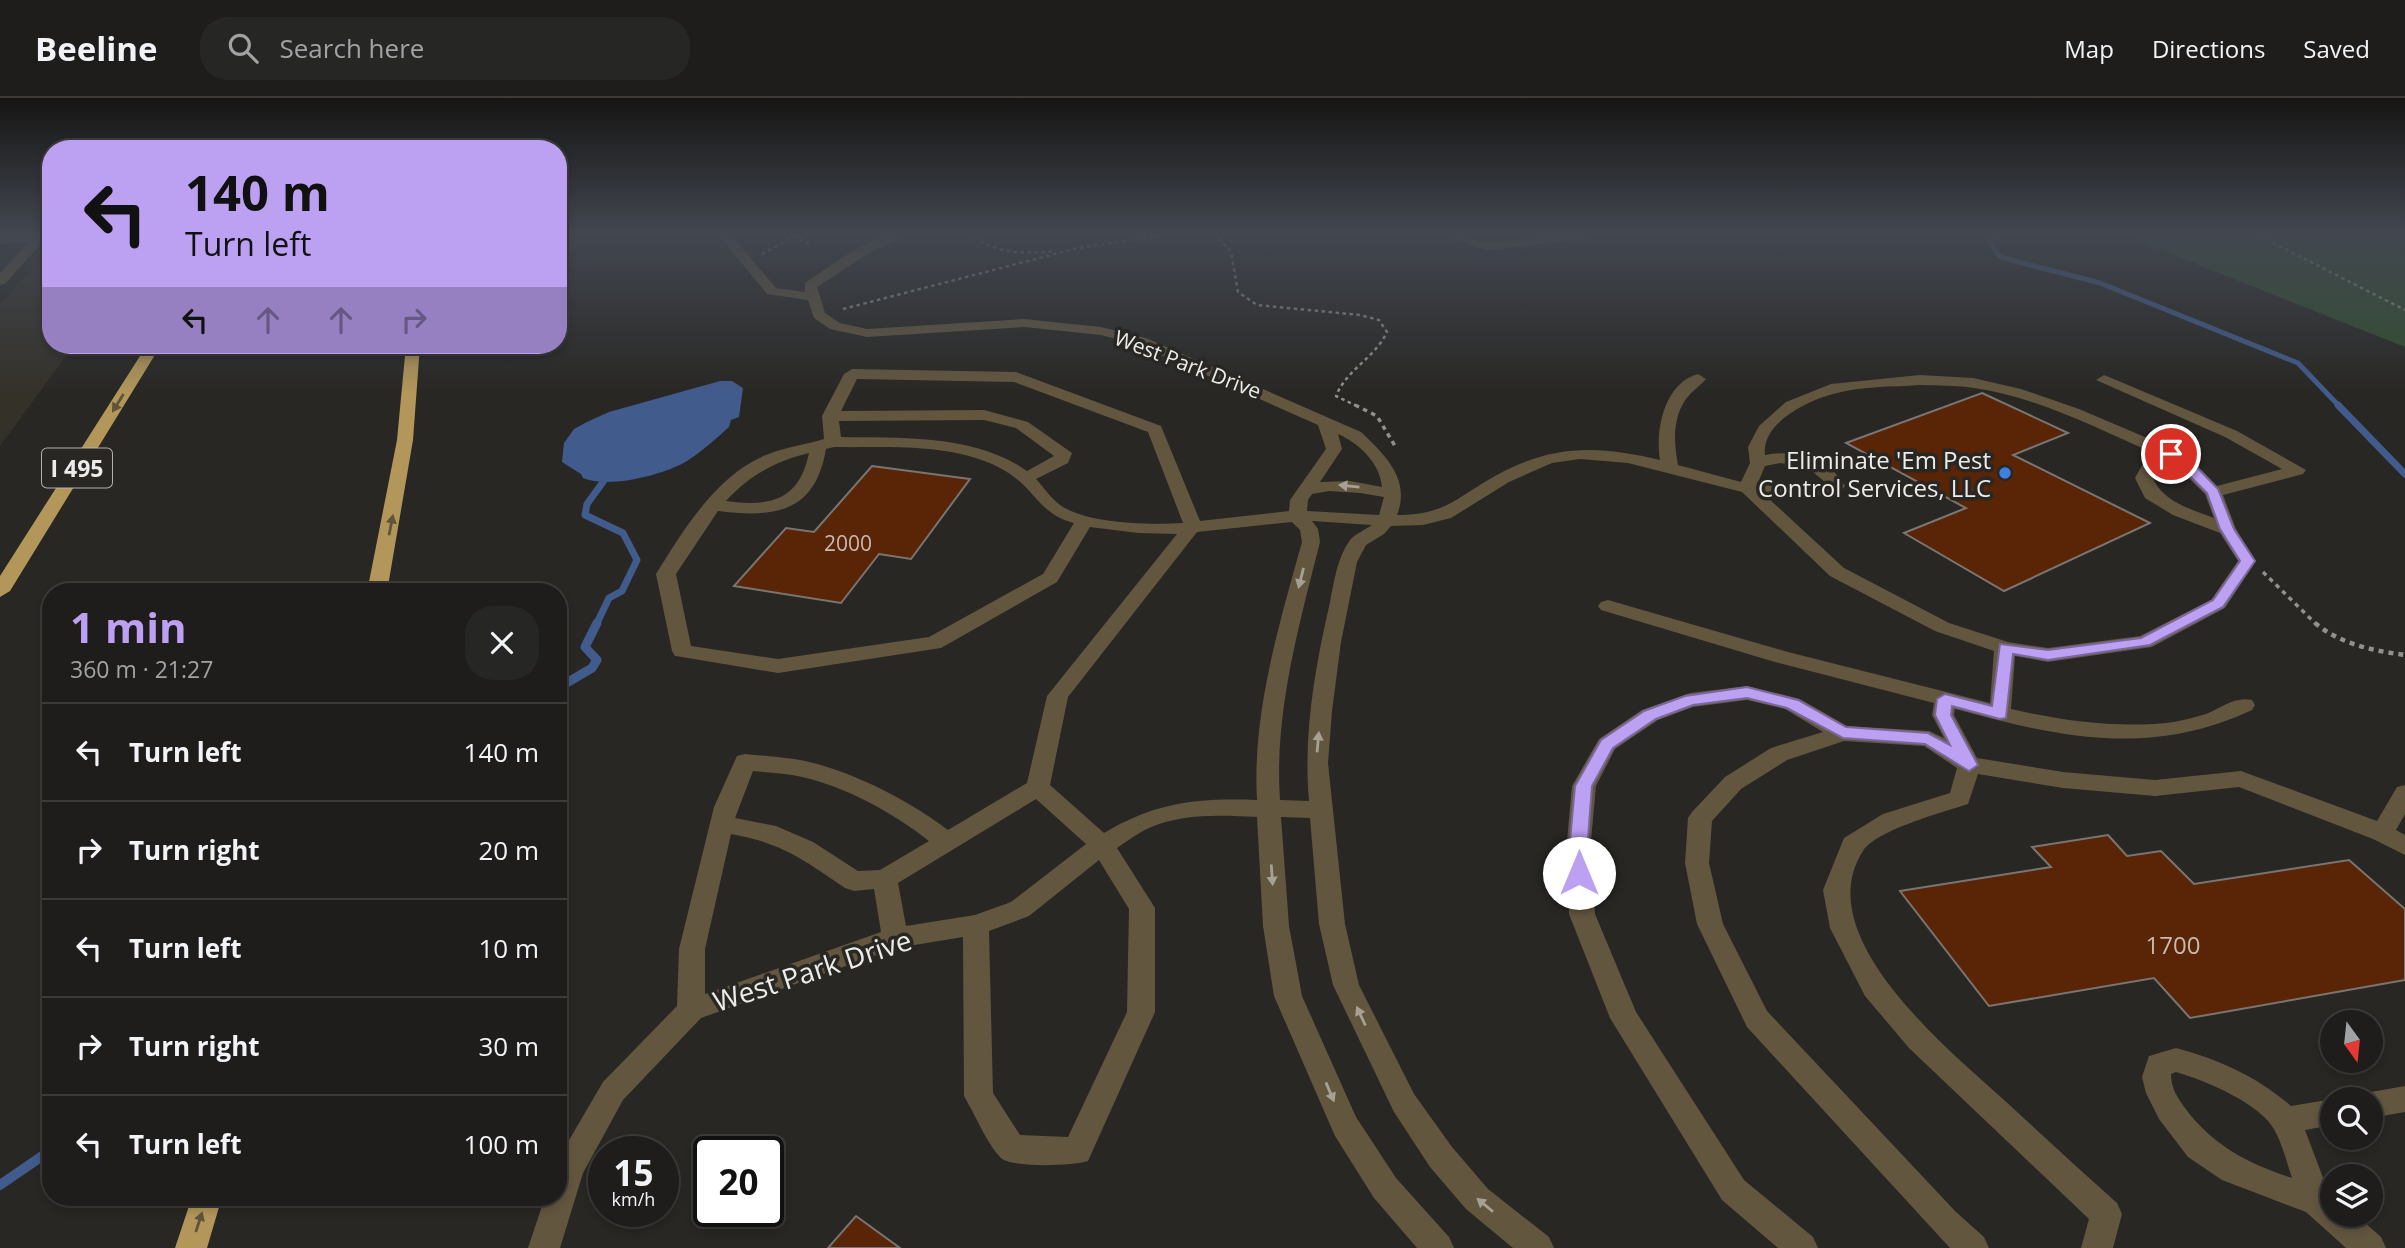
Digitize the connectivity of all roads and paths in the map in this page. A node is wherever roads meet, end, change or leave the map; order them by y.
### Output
1 (768, 287) edge
2 (829, 287) edge
3 (929, 287) edge
4 (1237, 287) edge
5 (2359, 287) edge
6 (812, 297) junction
7 (2405, 310) edge
8 (819, 315) junction
9 (148, 354) edge
10 (412, 354) edge
11 (1698, 379) dead end
12 (2104, 380) dead end
13 (830, 416) junction
14 (1324, 420) junction
15 (825, 445) junction
16 (1398, 453) dead end
17 (2171, 454) junction
18 (1758, 463) junction
19 (1670, 467) junction
20 (1026, 478) junction
21 (1747, 488) junction
22 (1307, 489) junction
23 (2213, 492) junction
24 (1391, 494) junction
25 (715, 505) junction
26 (1297, 516) junction
27 (1084, 520) junction
28 (1386, 521) junction
29 (1193, 526) junction
30 (2227, 529) junction
31 (2247, 561) junction
32 (379, 583) edge
33 (0, 590) edge
34 (1608, 607) dead end
35 (2005, 648) junction
36 (2405, 655) edge
37 (1945, 699) junction
38 (2244, 705) dead end
39 (2000, 714) junction
40 (1843, 733) junction
41 (1969, 765) junction
42 (1038, 787) junction
43 (2405, 793) edge
44 (1269, 807) junction
45 (1321, 810) junction
46 (722, 824) junction
47 (2382, 833) junction
48 (947, 842) junction
49 (1102, 845) junction
50 (2405, 846) edge
51 (885, 879) junction
52 (976, 925) junction
53 (895, 938) junction
54 (691, 1010) junction
55 (2405, 1099) edge
56 (2383, 1103) edge
57 (2320, 1114) edge
58 (2286, 1120) junction
59 (567, 1175) edge
60 (2316, 1201) junction
61 (204, 1206) edge
62 (557, 1206) edge
63 (191, 1248) edge
64 (544, 1248) edge
65 (1438, 1248) edge
66 (1538, 1248) edge
67 (1802, 1248) edge
68 (1973, 1248) edge
69 (2097, 1248) edge
70 (2370, 1248) edge

1 - 6 street
2 - 6 street
3 - 8 path
4 - 16 path
5 - 7 path
6 - 8 street
8 - 14 street, West Park Drive
9 -> 33 highway, I 495
32 -> 10 highway
11 - 19 street
12 - 23 street
13 - 15 street
13 - 20 street
13 - 29 street
14 - 22 street
14 - 24 street, West Park Drive
15 - 20 street
15 - 25 street
15 - 25 street
17 - 18 street
17 - 23 street
17 - 30 street
18 - 21 street
18 - 21 street
19 - 21 street
19 - 28 street
20 - 27 street
21 - 35 street
24 -> 22 street
22 - 26 street
23 - 30 street
24 - 28 street, West Park Drive
25 - 27 street
26 - 28 street
26 - 29 street
26 -> 44 street
27 - 29 street
45 -> 28 street
29 - 42 street
30 - 31 street
31 - 35 street
31 - 36 path
34 - 37 street
35 - 39 street
37 - 39 street
37 - 41 street
38 - 39 street
40 - 41 street
40 - 67 street
40 - 68 street
41 - 47 street
41 - 69 street
42 - 48 street
42 - 49 street
43 - 47 street
44 - 45 street, West Park Drive
44 - 49 street, West Park Drive
44 -> 65 street
66 -> 45 street
46 - 48 street
46 - 51 street
46 - 54 street
47 - 50 street
48 - 51 street
49 - 52 street, West Park Drive
49 - 52 street
51 - 53 street
52 - 53 street, West Park Drive
53 - 54 street, West Park Drive
54 - 59 street, West Park Drive
55 - 56 street
57 - 58 street
58 - 60 street
58 - 60 street
60 - 70 street
63 -> 61 highway
62 - 64 street, West Park Drive

